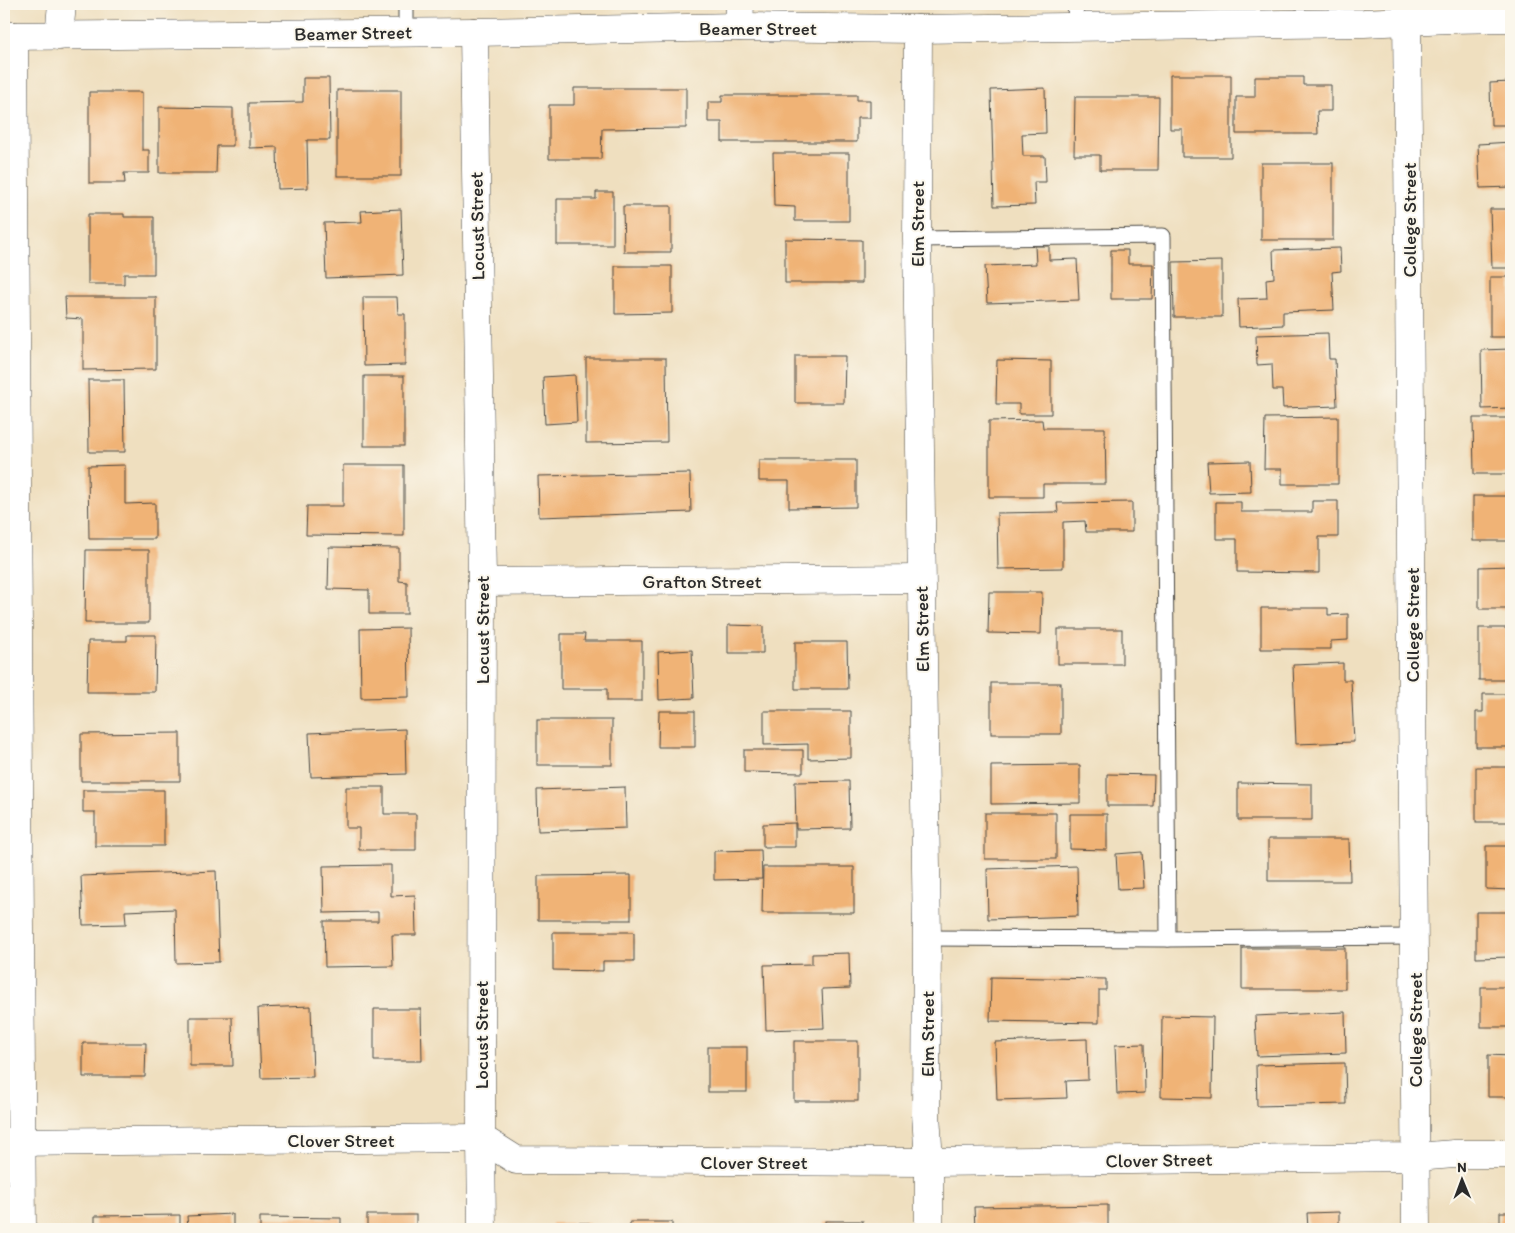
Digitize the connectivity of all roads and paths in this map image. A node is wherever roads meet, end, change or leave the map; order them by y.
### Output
1 (62, 4) edge
2 (406, 4) edge
3 (1407, 12) edge
4 (739, 15) edge
5 (1075, 15) edge
6 (1511, 18) edge
7 (918, 29) junction
8 (406, 32) junction
9 (474, 32) junction
10 (9, 36) edge
11 (59, 36) junction
12 (917, 239) junction
13 (921, 579) junction
14 (482, 582) junction
15 (1414, 937) junction
16 (927, 938) junction
17 (1168, 940) junction
18 (481, 1138) junction
19 (12, 1142) edge
20 (1511, 1154) edge
21 (1416, 1157) junction
22 (929, 1162) junction
23 (22, 1229) edge
24 (482, 1229) edge
25 (929, 1229) edge
26 (1416, 1229) edge

1 - 11 street
2 - 8 lane
3 - 5 street, Beamer Street
3 - 6 street, Beamer Street
3 - 15 street, College Street
4 - 7 street, Beamer Street
4 - 9 street, Beamer Street
5 - 7 street, Beamer Street
7 - 12 street, Elm Street
8 - 9 street, Beamer Street
8 - 11 street, Beamer Street
9 - 14 street, Locust Street
10 - 11 street, Beamer Street
10 - 19 street
12 - 13 street, Elm Street
12 - 17 lane
13 - 14 street, Grafton Street
13 - 16 street, Elm Street
14 - 18 street, Locust Street
15 - 17 lane
15 - 21 street, College Street
16 - 17 lane
16 - 22 street, Elm Street
18 - 19 street, Clover Street
18 - 22 street, Clover Street
18 - 24 street, Locust Street
19 - 23 street
20 - 21 street, Clover Street
21 - 22 street, Clover Street
21 - 26 street, College Street
22 - 25 street, Elm Street

